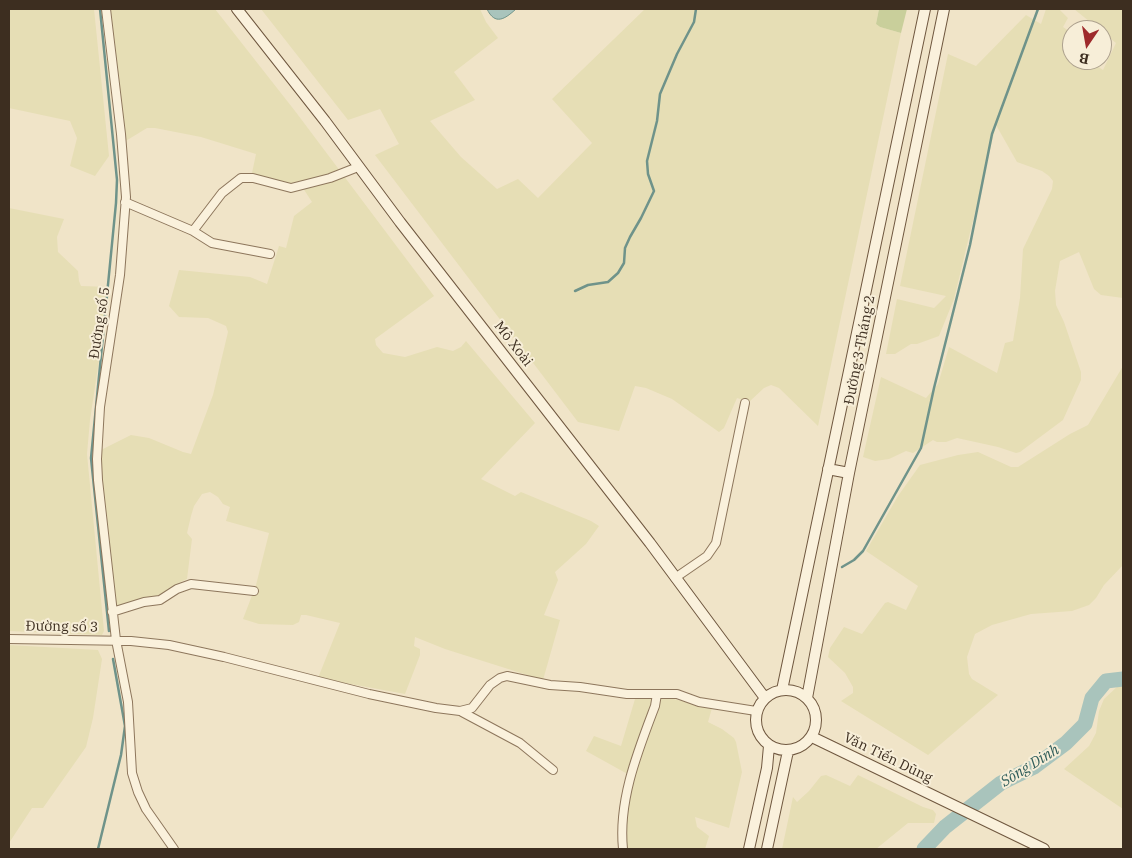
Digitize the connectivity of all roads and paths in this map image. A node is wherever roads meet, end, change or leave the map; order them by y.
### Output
1 (106, 9) edge
2 (237, 9) edge
3 (925, 9) edge
4 (944, 9) edge
5 (915, 57) junction
6 (932, 62) junction
7 (358, 167) junction
8 (126, 202) junction
9 (193, 232) junction
10 (270, 254) dead end
11 (745, 403) dead end
12 (828, 468) junction
13 (849, 473) junction
14 (675, 578) junction
15 (254, 591) dead end
16 (112, 612) junction
17 (9, 639) edge
18 (116, 640) junction
19 (782, 690) junction
20 (657, 694) junction
21 (765, 698) junction
22 (807, 698) junction
23 (460, 711) junction
24 (756, 711) junction
25 (812, 737) junction
26 (769, 746) junction
27 (788, 751) junction
28 (553, 770) dead end
29 (174, 849) edge
30 (622, 849) edge
31 (749, 849) edge
32 (767, 849) edge
33 (1044, 849) edge

1 - 8 street, Đường số 5
2 - 7 main road, Mô Xoài
3 - 5 main road, Đường 3 Tháng 2
4 - 6 main road, Đường 3 Tháng 2
5 - 6 main road
5 - 12 main road, Đường 3 Tháng 2
6 - 13 main road, Đường 3 Tháng 2
7 - 9 street
7 - 14 main road, Mô Xoài
8 - 9 street
8 - 16 street, Đường số 5
9 - 10 street
11 - 14 street
12 - 13 main road
12 - 19 main road, Đường 3 Tháng 2
13 - 22 main road, Đường 3 Tháng 2
14 - 21 main road, Mô Xoài
15 - 16 street
16 - 18 street, Đường số 5
17 - 18 street, Đường số 3
18 - 23 street, Đường số 3
18 - 29 street, Đường số 5
19 - 21 main road
19 - 22 main road
20 - 23 street
20 - 24 street
20 - 30 street
21 - 24 main road
22 - 25 main road
23 - 28 street, Đường số 3
24 - 26 main road
25 - 27 main road
25 - 33 main road, Văn Tiến Dũng
26 - 27 main road
26 - 31 main road
27 - 32 main road

